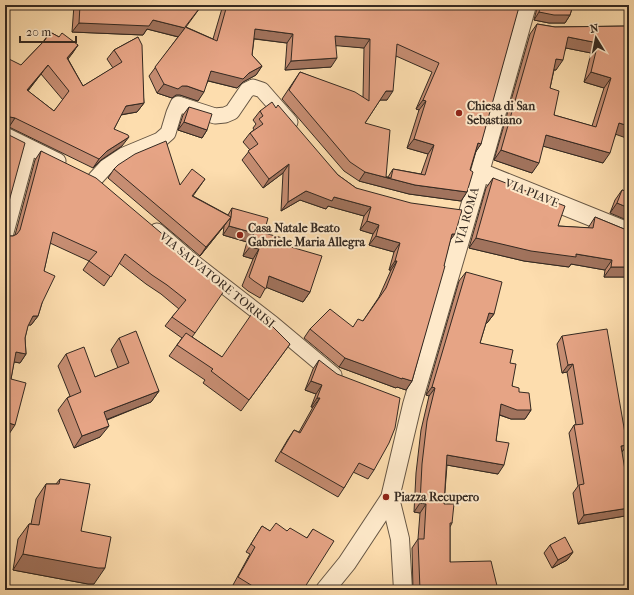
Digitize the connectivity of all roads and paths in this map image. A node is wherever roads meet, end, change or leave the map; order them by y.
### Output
1 (521, 7) edge
2 (301, 134) edge
3 (5, 135) edge
4 (29, 147) junction
5 (82, 172) junction
6 (480, 172) junction
7 (108, 190) edge
8 (148, 224) edge
9 (629, 232) edge
10 (5, 236) edge
11 (349, 380) edge
12 (390, 498) junction
13 (325, 590) edge
14 (403, 590) edge

1 - 6 street, VIA ROMA
2 - 5 street
3 - 4 street
4 - 5 street
4 - 10 street
5 - 7 street
6 - 9 street, VIA PIAVE
6 - 12 street, VIA ROMA
8 - 11 street, VIA SALVATORE TORRISI
12 - 13 street
12 - 14 street

